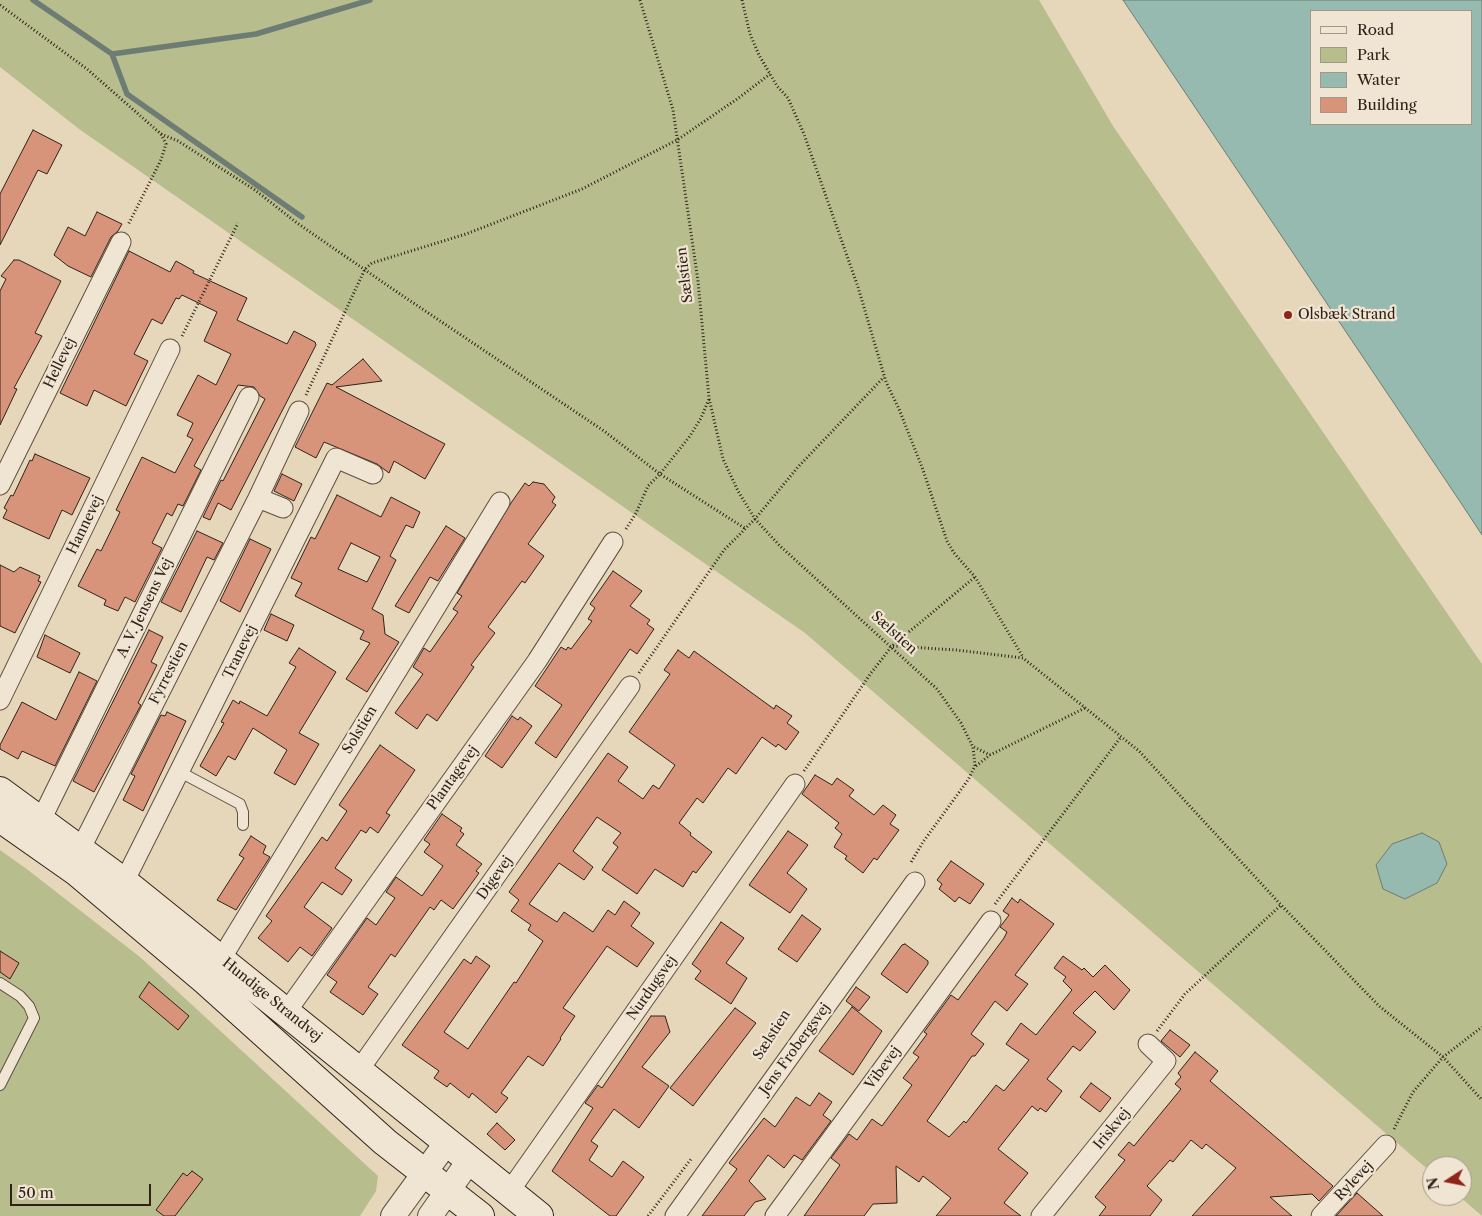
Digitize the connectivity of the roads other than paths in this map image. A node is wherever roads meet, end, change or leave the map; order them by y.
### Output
1 (121, 242) road end
2 (170, 349) road end
3 (249, 397) dead end
4 (299, 411) road end
5 (373, 474) dead end
6 (0, 485) edge
7 (258, 498) junction
8 (500, 502) dead end
9 (283, 508) dead end
10 (614, 542) road end
11 (630, 686) road end
12 (0, 700) edge
13 (180, 772) junction
14 (795, 784) road end
15 (0, 792) edge
16 (0, 818) edge
17 (41, 820) junction
18 (243, 825) dead end
19 (81, 848) junction
20 (912, 875) road end
21 (124, 882) junction
22 (991, 921) road end
23 (221, 959) junction
24 (0, 983) edge
25 (287, 1011) junction
26 (1148, 1044) road end
27 (4, 1069) edge
28 (359, 1070) junction
29 (0, 1084) edge
30 (447, 1142) junction
31 (1386, 1145) road end
32 (469, 1161) junction
33 (425, 1172) junction
34 (448, 1191) junction
35 (509, 1192) junction
36 (393, 1216) edge
37 (430, 1216) edge
38 (480, 1216) edge
39 (538, 1216) edge
40 (675, 1216) edge
41 (775, 1216) edge
42 (1042, 1216) edge
43 (1321, 1216) edge

1 - 6 street, Hellevej
2 - 12 street, Hannevej
3 - 17 street, A. V. Jensens Vej
4 - 7 street, Fyrrestien
5 - 13 street, Tranevej
7 - 9 street
7 - 19 street, Fyrrestien
8 - 23 street, Solstien
10 - 25 street, Plantagevej
11 - 28 street, Digevej
13 - 18 lane
13 - 21 street, Tranevej
14 - 35 street, Nurdugsvej
15 - 17 main road, Hundige Strandvej
16 - 33 main road, Hundige Strandvej
17 - 19 main road, Hundige Strandvej
19 - 21 main road, Hundige Strandvej
20 - 40 street, Jens Frobergsvej
21 - 23 main road, Hundige Strandvej
22 - 41 street, Vibevej
23 - 25 main road, Hundige Strandvej
24 - 27 lane
25 - 28 main road, Hundige Strandvej
26 - 42 street, Iriskvej
27 - 29 lane
28 - 30 main road, Hundige Strandvej
30 - 32 main road, Hundige Strandvej
30 - 33 street
31 - 43 street, Rylevej
32 - 34 street
32 - 35 main road, Hundige Strandvej
33 - 34 main road, Hundige Strandvej
33 - 36 street
34 - 37 street
34 - 38 main road, Hundige Strandvej
35 - 39 main road, Hundige Strandvej

